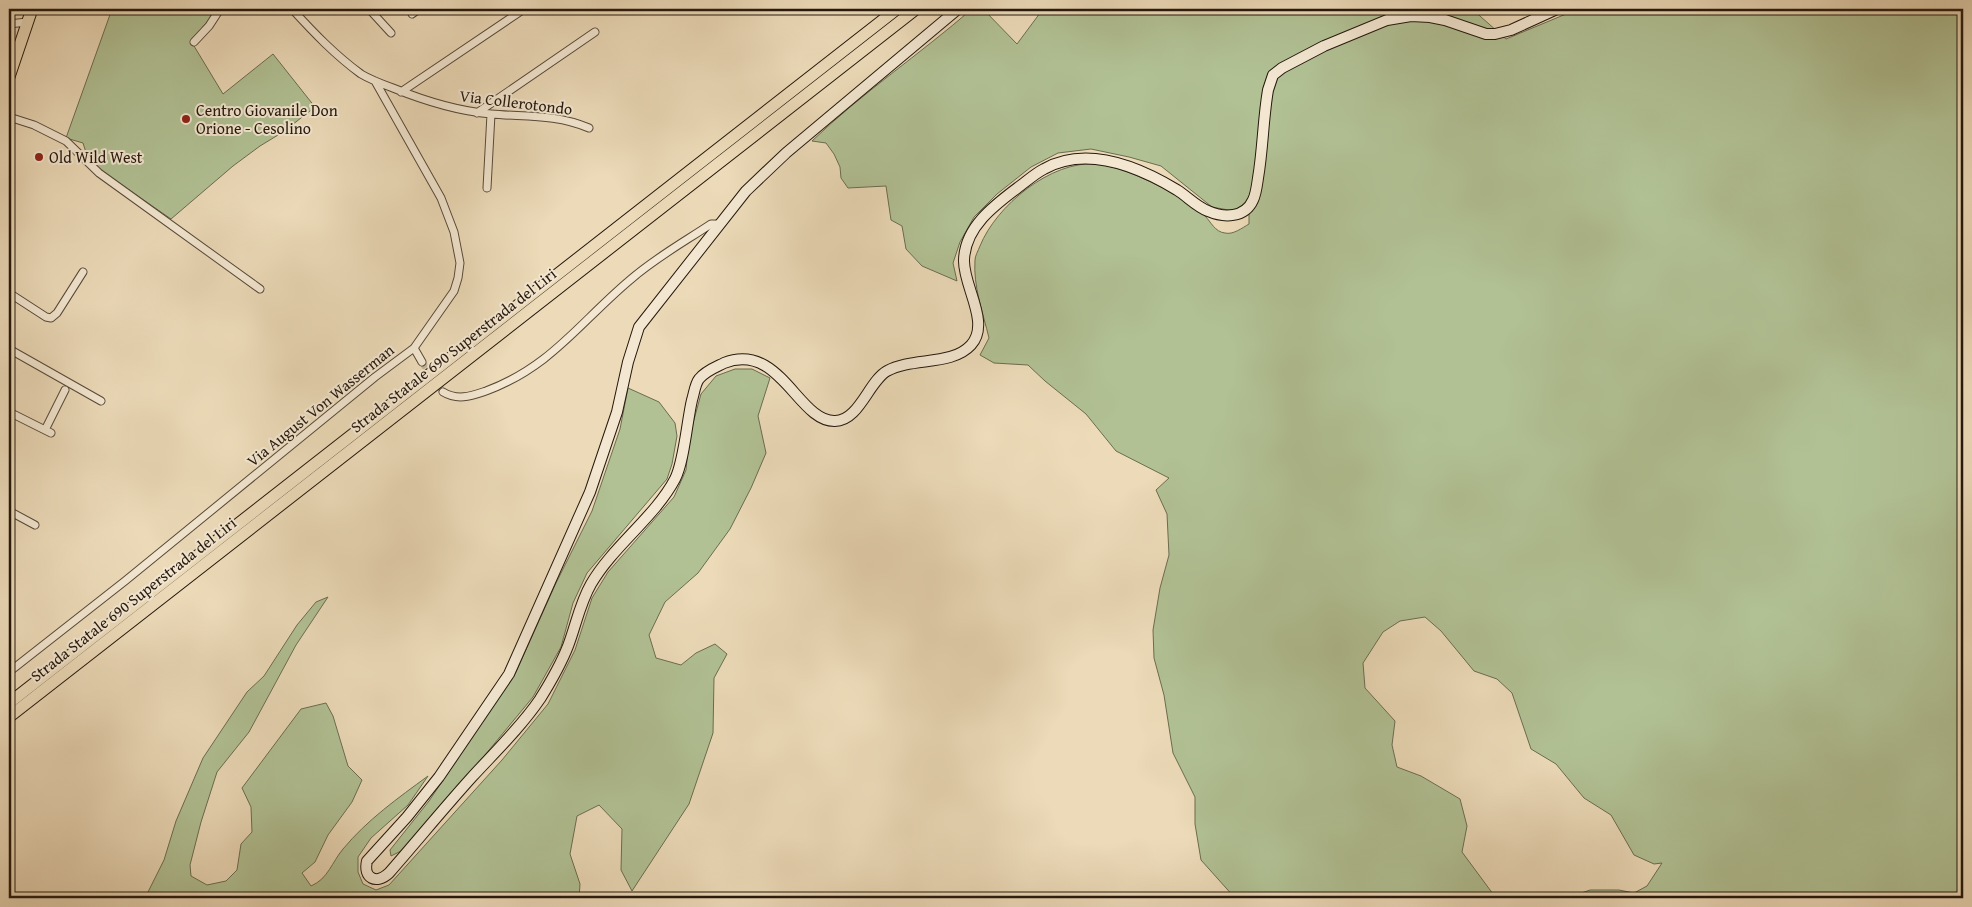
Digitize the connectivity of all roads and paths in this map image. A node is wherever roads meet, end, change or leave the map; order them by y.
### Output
1 (32, 9) edge
2 (220, 9) edge
3 (292, 9) edge
4 (369, 9) edge
5 (419, 9) edge
6 (524, 9) edge
7 (898, 9) edge
8 (916, 9) edge
9 (958, 9) edge
10 (1557, 9) edge
11 (412, 14) dead end
12 (27, 22) junction
13 (9, 24) edge
14 (596, 32) dead end
15 (391, 33) dead end
16 (194, 42) dead end
17 (9, 77) edge
18 (375, 81) junction
19 (401, 92) junction
20 (477, 113) junction
21 (491, 114) junction
22 (9, 117) edge
23 (589, 128) dead end
24 (487, 188) dead end
25 (720, 224) junction
26 (83, 272) dead end
27 (260, 289) dead end
28 (9, 293) edge
29 (414, 348) junction
30 (9, 349) edge
31 (422, 362) tunnel mouth
32 (65, 390) dead end
33 (443, 392) tunnel mouth
34 (101, 401) dead end
35 (9, 412) edge
36 (9, 511) edge
37 (35, 525) dead end
38 (9, 672) edge
39 (9, 703) edge
40 (9, 717) edge

1 - 12 main road
2 - 16 street
3 - 18 street, Via Collerotondo
4 - 15 street
5 - 11 street
6 - 19 street
7 - 39 main road, Strada Statale 690 Superstrada del Liri
8 - 40 main road, Strada Statale 690 Superstrada del Liri
9 - 25 main road
10 - 25 main road
12 - 13 street
12 - 17 main road
14 - 20 street
18 - 19 street, Via Collerotondo
18 - 29 street, Via August Von Wasserman
19 - 20 street, Via Collerotondo
20 - 21 street, Via Collerotondo
21 - 23 street, Via Collerotondo
21 - 24 street
22 - 27 street
25 - 33 street
26 - 28 street
29 - 31 street
29 - 38 street, Via August Von Wasserman
30 - 34 street
32 - 35 street
36 - 37 street

